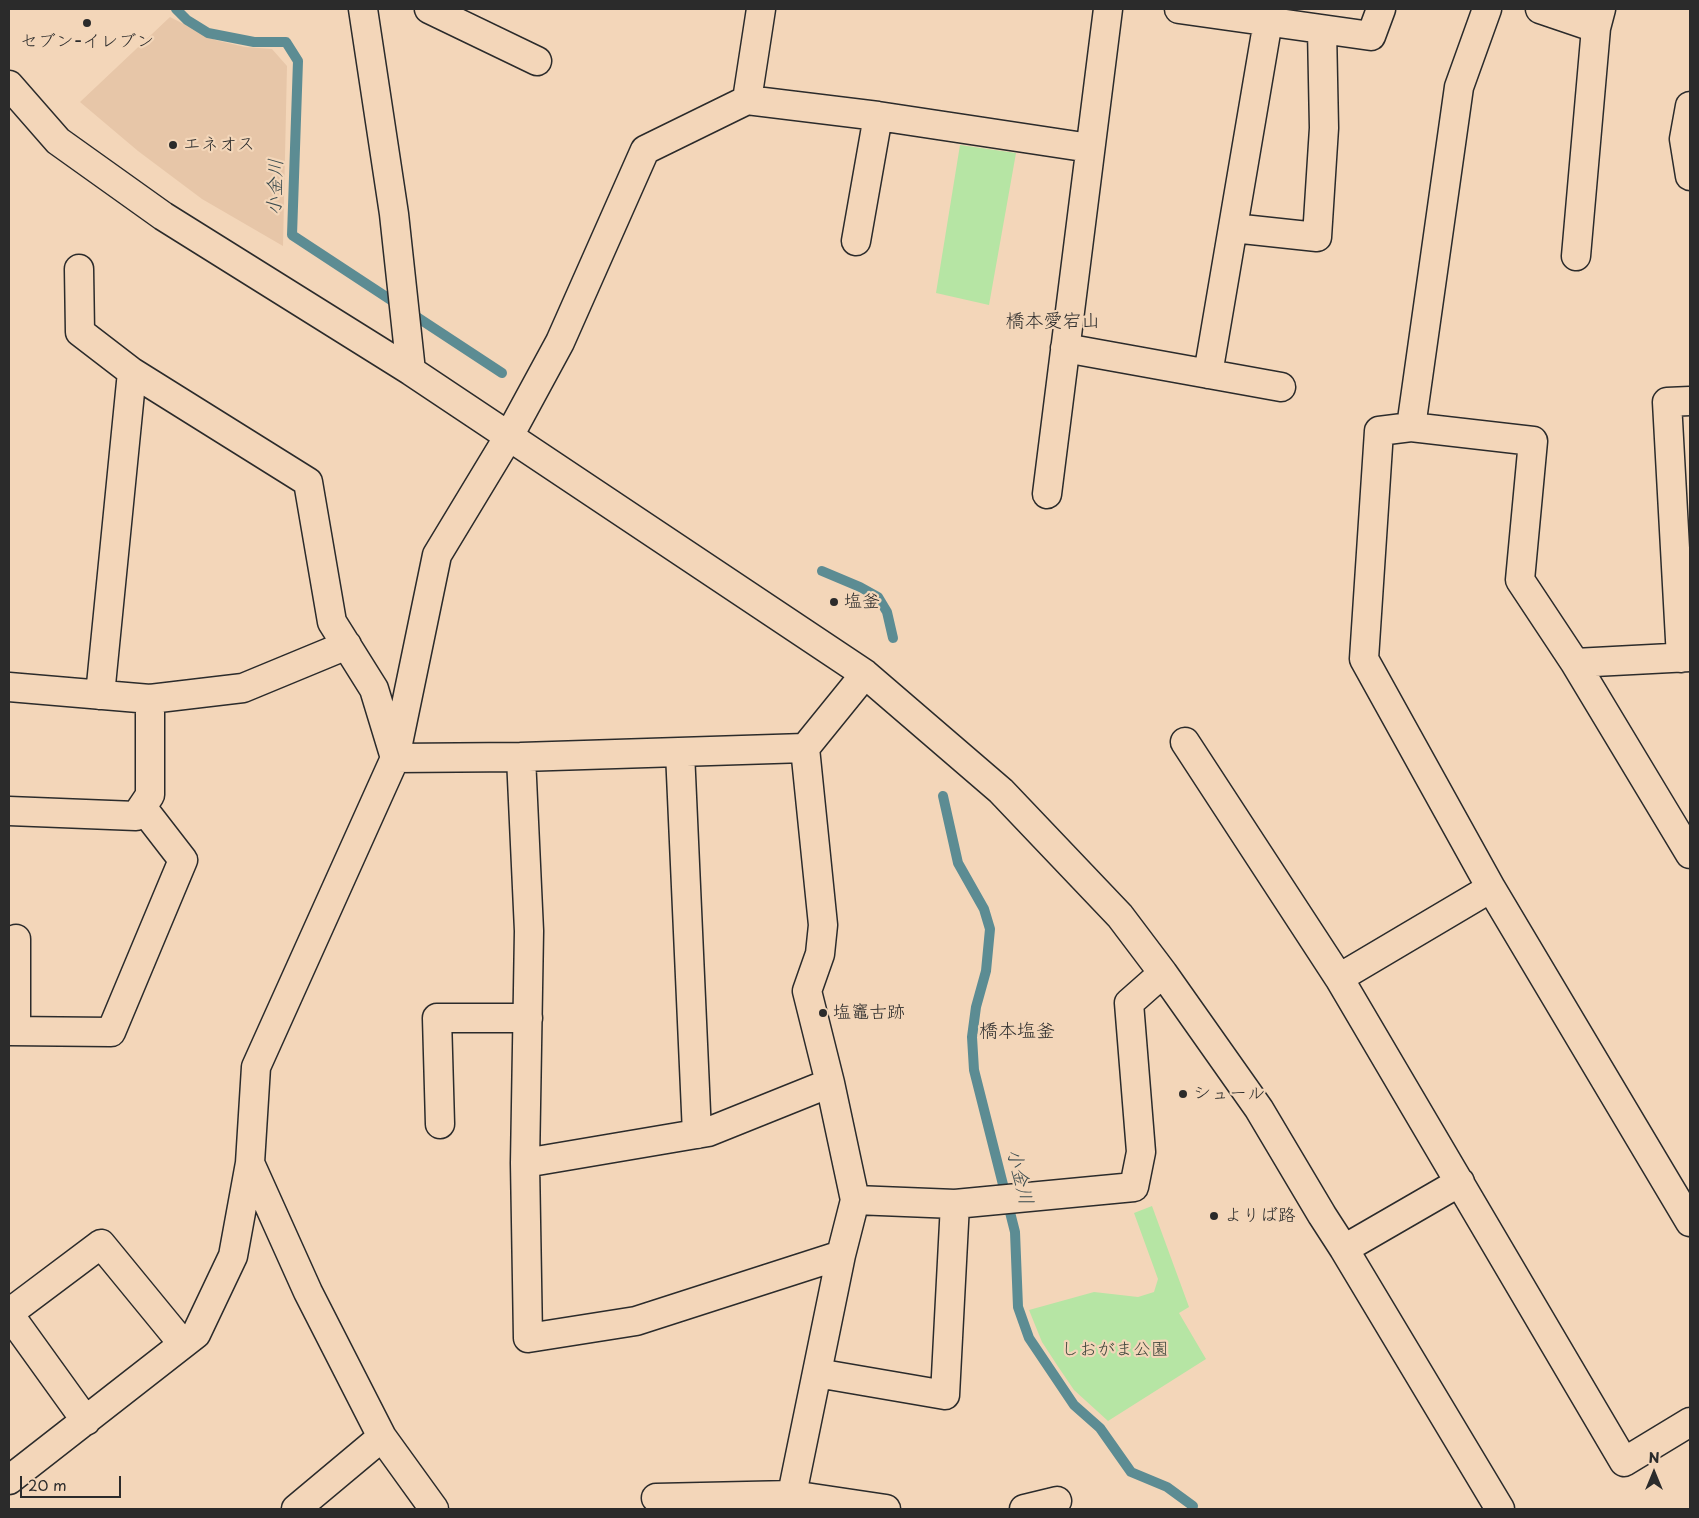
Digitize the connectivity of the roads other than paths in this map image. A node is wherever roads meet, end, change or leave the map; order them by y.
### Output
1 (363, 9) edge
2 (429, 9) edge
3 (761, 9) edge
4 (1108, 9) edge
5 (1178, 9) edge
6 (1381, 9) edge
7 (1487, 9) edge
8 (1540, 9) edge
9 (1598, 18) edge
10 (1268, 21) junction
11 (1322, 30) junction
12 (537, 60) dead end
13 (9, 85) edge
14 (747, 100) junction
15 (1690, 106) edge
16 (878, 116) junction
17 (1090, 148) junction
18 (1690, 176) edge
19 (1233, 228) junction
20 (856, 241) dead end
21 (1576, 256) dead end
22 (79, 269) dead end
23 (1065, 348) junction
24 (411, 371) junction
25 (132, 372) junction
26 (1208, 374) junction
27 (1282, 387) dead end
28 (1690, 401) edge
29 (1410, 427) junction
30 (509, 436) junction
31 (1047, 494) dead end
32 (346, 645) junction
33 (1686, 657) edge
34 (1575, 663) junction
35 (865, 674) junction
36 (9, 687) edge
37 (100, 695) junction
38 (150, 698) junction
39 (1185, 742) dead end
40 (805, 748) junction
41 (680, 752) junction
42 (521, 757) junction
43 (395, 758) junction
44 (142, 807) junction
45 (9, 811) edge
46 (1690, 854) edge
47 (1491, 888) junction
48 (16, 939) dead end
49 (1163, 973) junction
50 (1339, 978) junction
51 (528, 1018) junction
52 (13, 1031) edge
53 (830, 1083) junction
54 (440, 1124) dead end
55 (697, 1134) junction
56 (526, 1162) junction
57 (250, 1163) junction
58 (1460, 1182) junction
59 (855, 1200) junction
60 (955, 1204) junction
61 (1690, 1222) edge
62 (1344, 1249) junction
63 (841, 1254) junction
64 (9, 1314) edge
65 (183, 1344) junction
66 (817, 1374) junction
67 (86, 1421) junction
68 (1690, 1422) edge
69 (382, 1438) junction
70 (9, 1480) edge
71 (656, 1498) dead end
72 (1057, 1501) dead end
73 (791, 1502) edge
74 (296, 1509) edge
75 (434, 1509) edge
76 (886, 1509) edge
77 (1024, 1509) edge
78 (1500, 1509) edge

1 - 24 street
2 - 12 street
3 - 14 street
4 - 17 street
5 - 10 street
6 - 11 street
7 - 29 street
8 - 9 street
9 - 21 street
10 - 11 street
10 - 19 street
11 - 19 street
13 - 24 street
14 - 16 street
14 - 30 street
15 - 18 street
16 - 17 street
16 - 20 street
17 - 23 street
19 - 26 street
22 - 25 street
23 - 26 street
23 - 31 street
24 - 30 street
25 - 32 street
25 - 37 street
26 - 27 street
28 - 33 street
29 - 34 street
29 - 47 street
30 - 35 street
30 - 43 street
32 - 38 street
32 - 43 street
33 - 34 street
34 - 46 street
35 - 40 street
35 - 49 street
36 - 37 street
37 - 38 street
38 - 44 street
39 - 50 street
40 - 41 street
40 - 53 street
41 - 42 street
41 - 55 street
42 - 43 street
42 - 51 street
43 - 57 street
44 - 45 street
44 - 52 street
47 - 50 street
47 - 61 street
48 - 52 street
49 - 60 street
49 - 62 street
50 - 58 street
51 - 54 street
51 - 56 street
53 - 55 street
53 - 59 street
55 - 56 street
56 - 63 street
57 - 65 street
57 - 69 street
58 - 62 street
58 - 68 street
59 - 60 street
59 - 63 street
60 - 66 street
62 - 78 street
63 - 66 street
64 - 65 street
64 - 67 street
65 - 67 street
66 - 73 street
67 - 70 street
69 - 74 street
69 - 75 street
71 - 73 street
72 - 77 street
73 - 76 street

